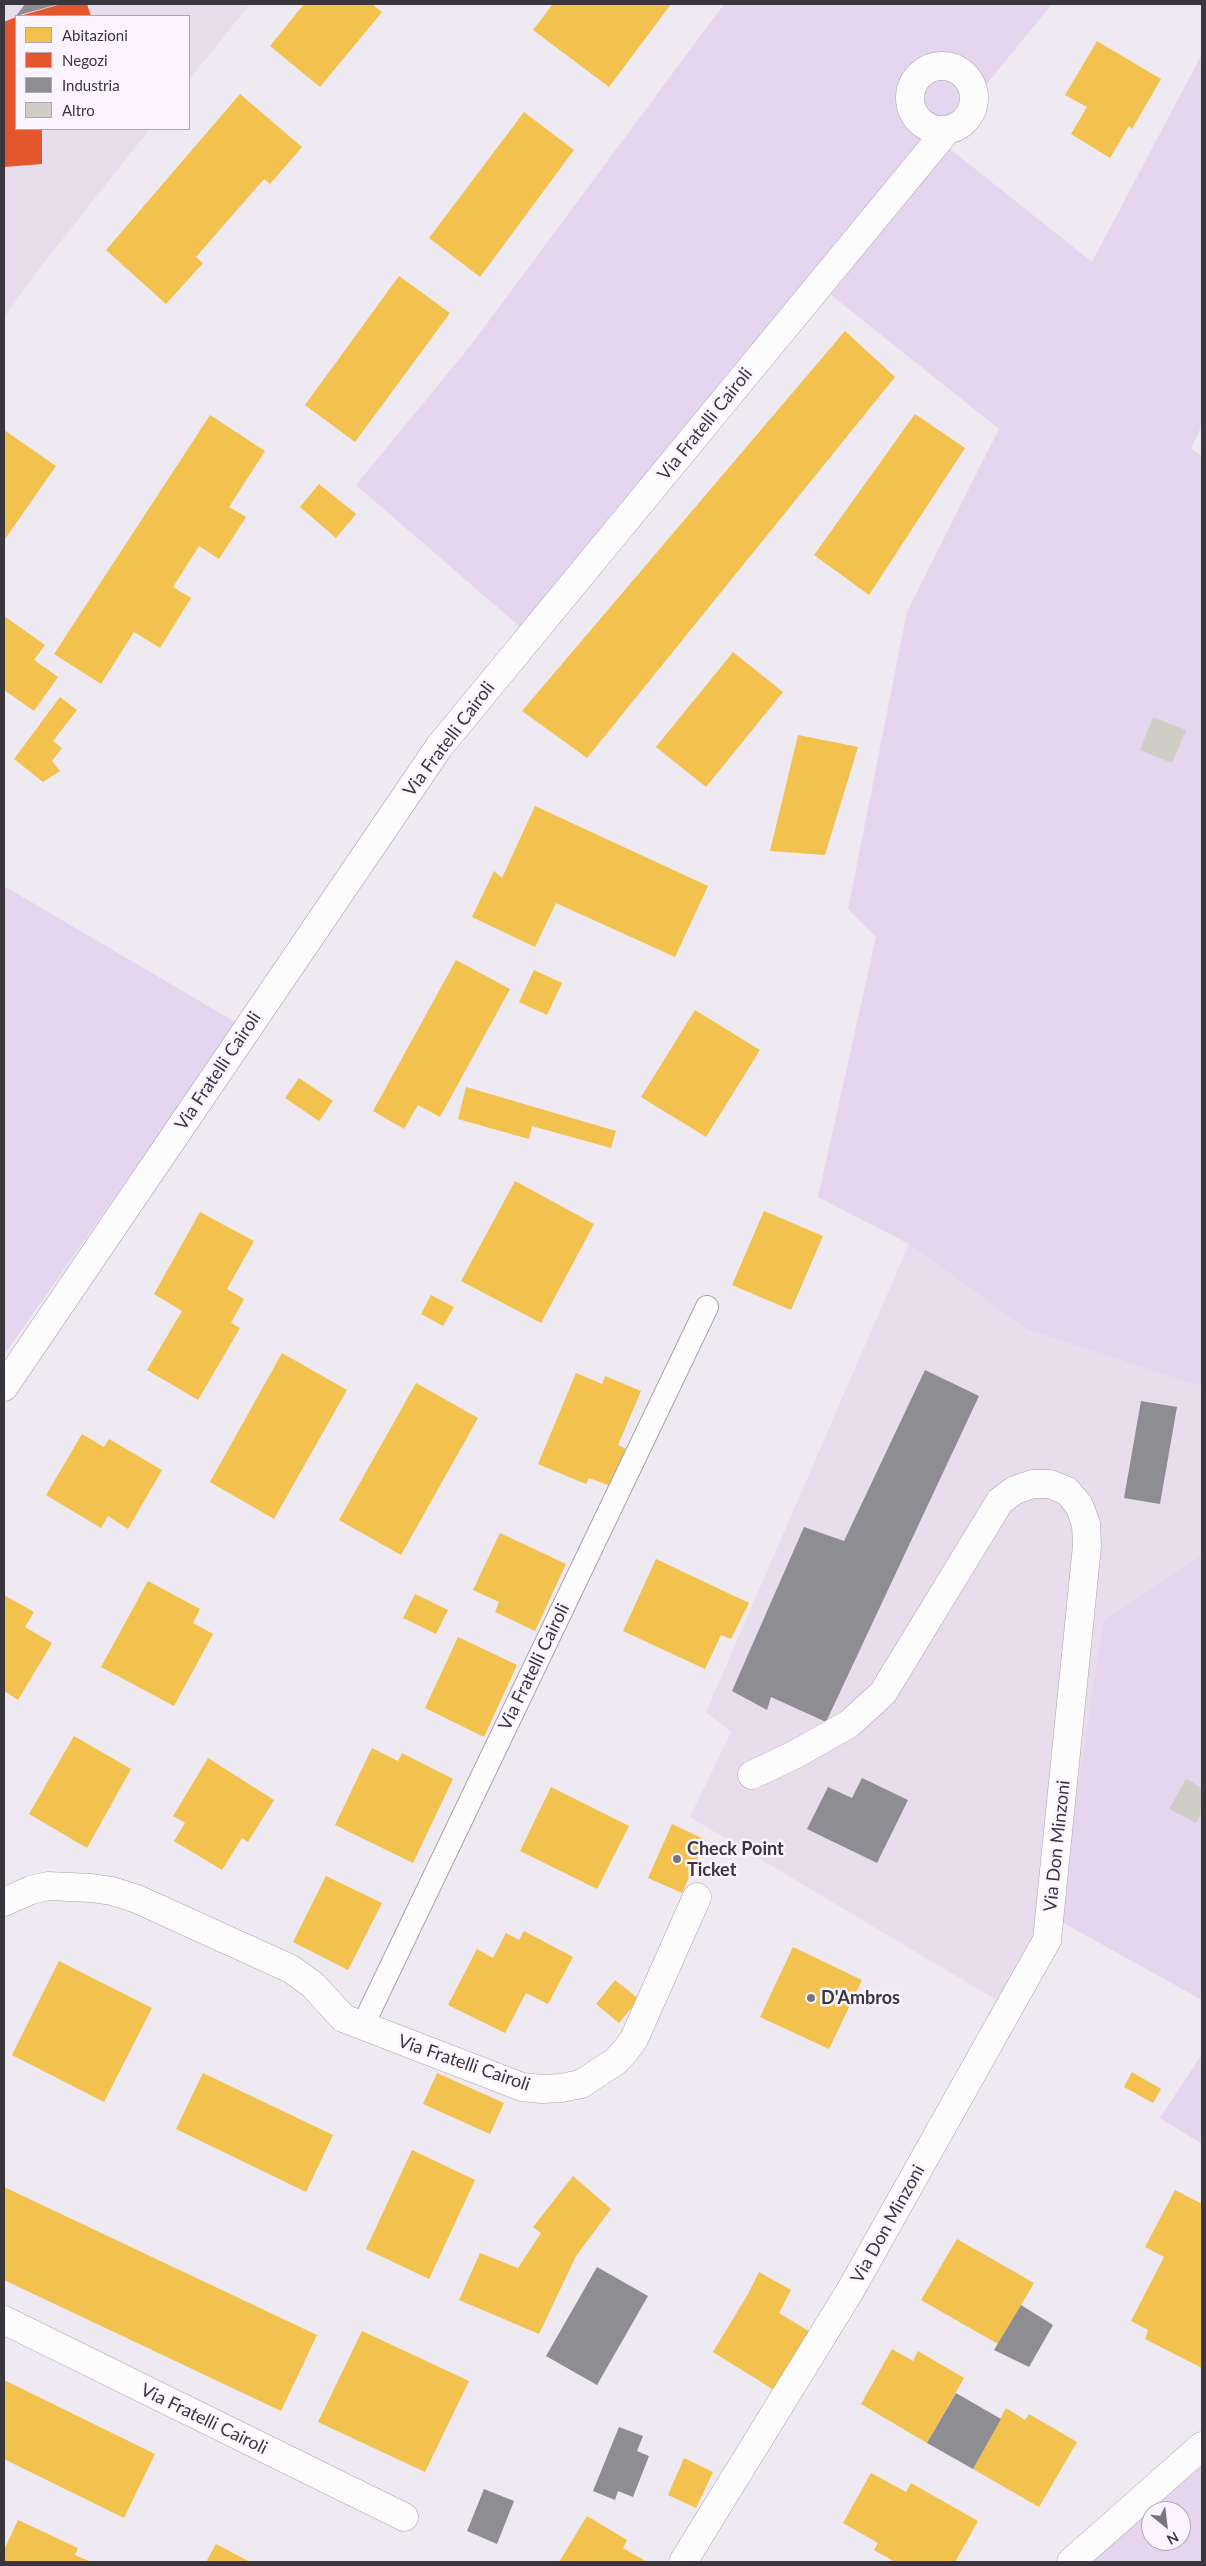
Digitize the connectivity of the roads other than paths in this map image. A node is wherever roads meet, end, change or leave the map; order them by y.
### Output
1 (947, 130) dead end
2 (708, 1307) dead end
3 (4, 1386) edge
4 (752, 1774) dead end
5 (697, 1897) dead end
6 (4, 1902) edge
7 (362, 2027) junction
8 (4, 2320) edge
9 (1202, 2446) edge
10 (404, 2517) dead end
11 (683, 2562) edge
12 (1071, 2562) edge

1 - 3 street, Via Fratelli Cairoli
2 - 7 lane, Via Fratelli Cairoli
4 - 11 street, Via Don Minzoni
5 - 7 street, Via Fratelli Cairoli
6 - 7 street, Via Fratelli Cairoli
8 - 10 street, Via Fratelli Cairoli
9 - 12 street

